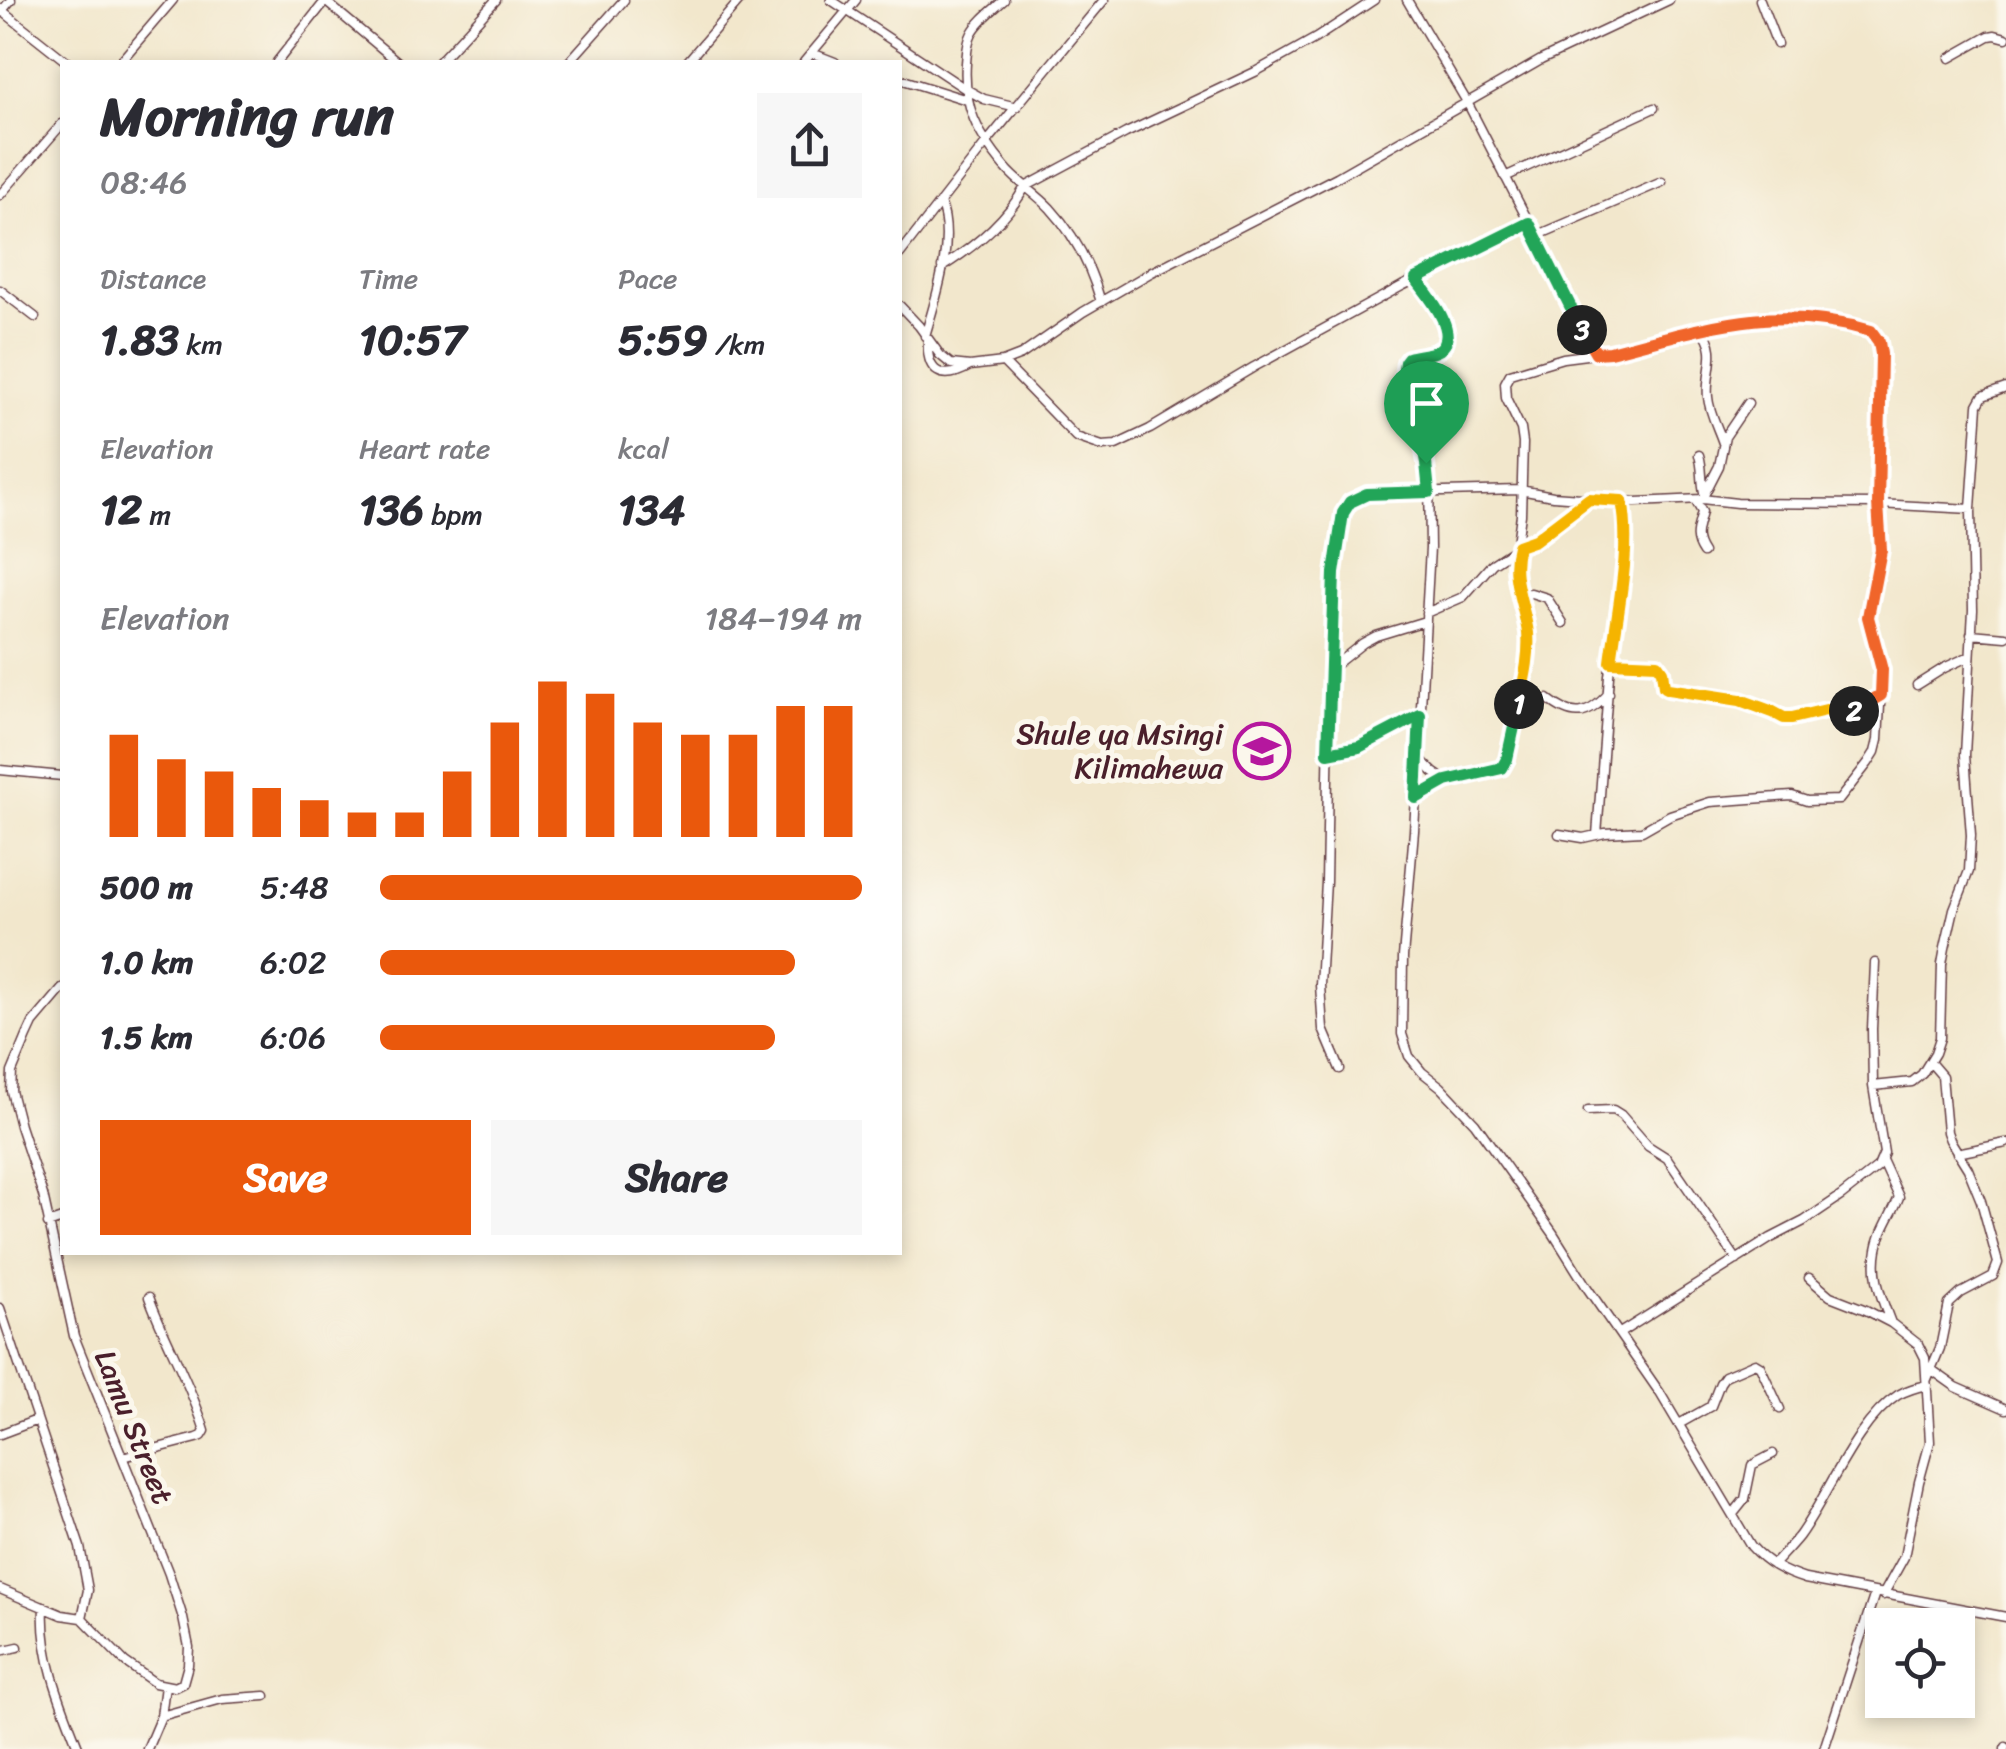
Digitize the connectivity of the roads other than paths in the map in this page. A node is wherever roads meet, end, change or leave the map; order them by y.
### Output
1 (11, 0) edge
2 (173, 0) edge
3 (325, 0) edge
4 (496, 0) edge
5 (624, 0) edge
6 (740, 0) edge
7 (831, 0) edge
8 (856, 0) edge
9 (1004, 0) edge
10 (1104, 0) edge
11 (1374, 0) edge
12 (1408, 0) edge
13 (1669, 0) edge
14 (1760, 0) edge
15 (1, 11) edge
16 (848, 11) junction
17 (2006, 38) edge
18 (1776, 44) dead end
19 (812, 53) junction
20 (1950, 58) dead end
21 (64, 60) edge
22 (122, 60) edge
23 (279, 60) edge
24 (396, 60) edge
25 (442, 60) edge
26 (571, 60) edge
27 (689, 60) edge
28 (806, 60) edge
29 (830, 60) edge
30 (902, 79) edge
31 (964, 88) junction
32 (967, 100) junction
33 (1467, 102) junction
34 (1017, 106) junction
35 (1654, 108) dead end
36 (60, 126) edge
37 (986, 142) junction
38 (1505, 177) junction
39 (1662, 182) dead end
40 (1025, 188) junction
41 (0, 195) edge
42 (940, 202) junction
43 (1529, 223) junction
44 (1536, 236) junction
45 (902, 251) edge
46 (942, 267) junction
47 (1416, 279) junction
48 (0, 290) edge
49 (1101, 302) junction
50 (902, 308) edge
51 (35, 317) dead end
52 (1701, 329) junction
53 (927, 338) junction
54 (1596, 353) junction
55 (1003, 362) junction
56 (970, 366) junction
57 (2006, 388) edge
58 (1748, 403) dead end
59 (1723, 442) junction
60 (1699, 455) dead end
61 (1520, 490) junction
62 (1429, 492) junction
63 (1700, 497) junction
64 (1589, 499) junction
65 (1622, 501) junction
66 (1878, 504) junction
67 (1971, 509) junction
68 (1518, 546) junction
69 (1703, 554) dead end
70 (1518, 595) junction
71 (1426, 617) junction
72 (1563, 623) dead end
73 (1971, 634) junction
74 (2006, 637) edge
75 (1970, 656) junction
76 (1611, 662) junction
77 (1330, 669) junction
78 (1917, 685) dead end
79 (1608, 693) junction
80 (1881, 695) junction
81 (1548, 699) dead end
82 (1420, 715) junction
83 (1328, 753) junction
84 (1418, 757) junction
85 (0, 770) edge
86 (60, 776) edge
87 (1446, 781) junction
88 (1416, 798) junction
89 (1559, 834) dead end
90 (1597, 835) junction
91 (1875, 963) dead end
92 (58, 1000) edge
93 (1930, 1062) junction
94 (1340, 1069) dead end
95 (1874, 1086) junction
96 (1588, 1112) dead end
97 (2006, 1143) edge
98 (1957, 1153) junction
99 (1882, 1160) junction
100 (60, 1220) edge
101 (48, 1224) junction
102 (1737, 1260) junction
103 (1809, 1278) dead end
104 (149, 1297) dead end
105 (0, 1308) edge
106 (1892, 1323) junction
107 (1620, 1333) junction
108 (1929, 1378) junction
109 (2006, 1406) edge
110 (1780, 1409) dead end
111 (37, 1420) junction
112 (1679, 1424) junction
113 (0, 1434) edge
114 (1774, 1454) dead end
115 (123, 1456) junction
116 (1733, 1514) junction
117 (1772, 1565) junction
118 (0, 1574) edge
119 (0, 1588) edge
120 (1879, 1594) junction
121 (44, 1607) junction
122 (2006, 1617) edge
123 (82, 1618) junction
124 (18, 1647) dead end
125 (0, 1651) edge
126 (165, 1686) junction
127 (266, 1696) dead end
128 (161, 1716) junction
129 (152, 1739) junction
130 (80, 1749) edge
131 (147, 1749) edge
132 (155, 1749) edge
133 (1824, 1749) edge

1 - 15 street
2 - 22 street
3 - 23 street
3 - 24 street
4 - 25 street
5 - 26 street
6 - 27 street
7 - 16 street
8 - 16 street
9 - 31 street
10 - 34 street
11 - 40 street
12 - 33 street
13 - 33 street
14 - 18 street
15 - 21 street
16 - 19 street
16 - 31 street
17 - 20 street
19 - 28 street
19 - 29 street
30 - 32 street
31 - 32 street
31 - 34 street
32 - 37 street
33 - 38 street
33 - 49 street
34 - 37 street
35 - 38 street
36 - 41 street
37 - 40 street
37 - 42 street
38 - 43 street
39 - 44 street
40 - 46 street
40 - 49 street
42 - 45 street
42 - 46 street
43 - 44 street
43 - 47 street
44 - 54 street
46 - 53 street
47 - 55 street
47 - 62 street
48 - 51 street
49 - 55 street
50 - 53 street
52 - 54 street
52 - 59 street
52 - 66 street
53 - 56 street
53 - 56 street
54 - 61 street
55 - 56 street
57 - 67 street
58 - 59 street
59 - 63 street
60 - 63 street
61 - 62 street
61 - 64 street
61 - 68 street
62 - 71 street
62 - 77 street
63 - 65 street
63 - 66 street
63 - 69 street
64 - 65 street
64 - 68 street
65 - 76 street
66 - 67 street
66 - 80 street
67 - 73 street
68 - 70 street
68 - 71 street
70 - 72 street
70 - 87 street
71 - 77 street
71 - 82 street
73 - 74 street
73 - 75 street
75 - 78 street
75 - 93 street
76 - 79 street
76 - 80 street
77 - 83 street
79 - 81 street
79 - 90 street
80 - 90 street
82 - 83 street
82 - 84 street
83 - 94 street
84 - 87 street
84 - 88 street
85 - 86 street
87 - 88 street
88 - 107 street
89 - 90 street
91 - 95 street
92 - 101 street, Lamu Street
93 - 95 street
93 - 98 street
95 - 99 street
96 - 102 street
97 - 98 street
98 - 108 street
99 - 102 street
99 - 106 street
100 - 101 street
101 - 115 street, Lamu Street
102 - 107 street
103 - 106 street
104 - 115 street
105 - 111 street
106 - 108 street
107 - 112 street
108 - 109 street
108 - 117 street
108 - 120 street
110 - 112 street
111 - 113 street
111 - 123 street
112 - 116 street
114 - 116 street
115 - 126 street, Lamu Street
116 - 117 street
117 - 120 street
118 - 119 street
119 - 121 street
120 - 122 street
120 - 133 street
121 - 123 street
121 - 130 street
123 - 126 street
124 - 125 street
126 - 128 street
127 - 128 street
128 - 129 street
129 - 131 street
129 - 132 street

